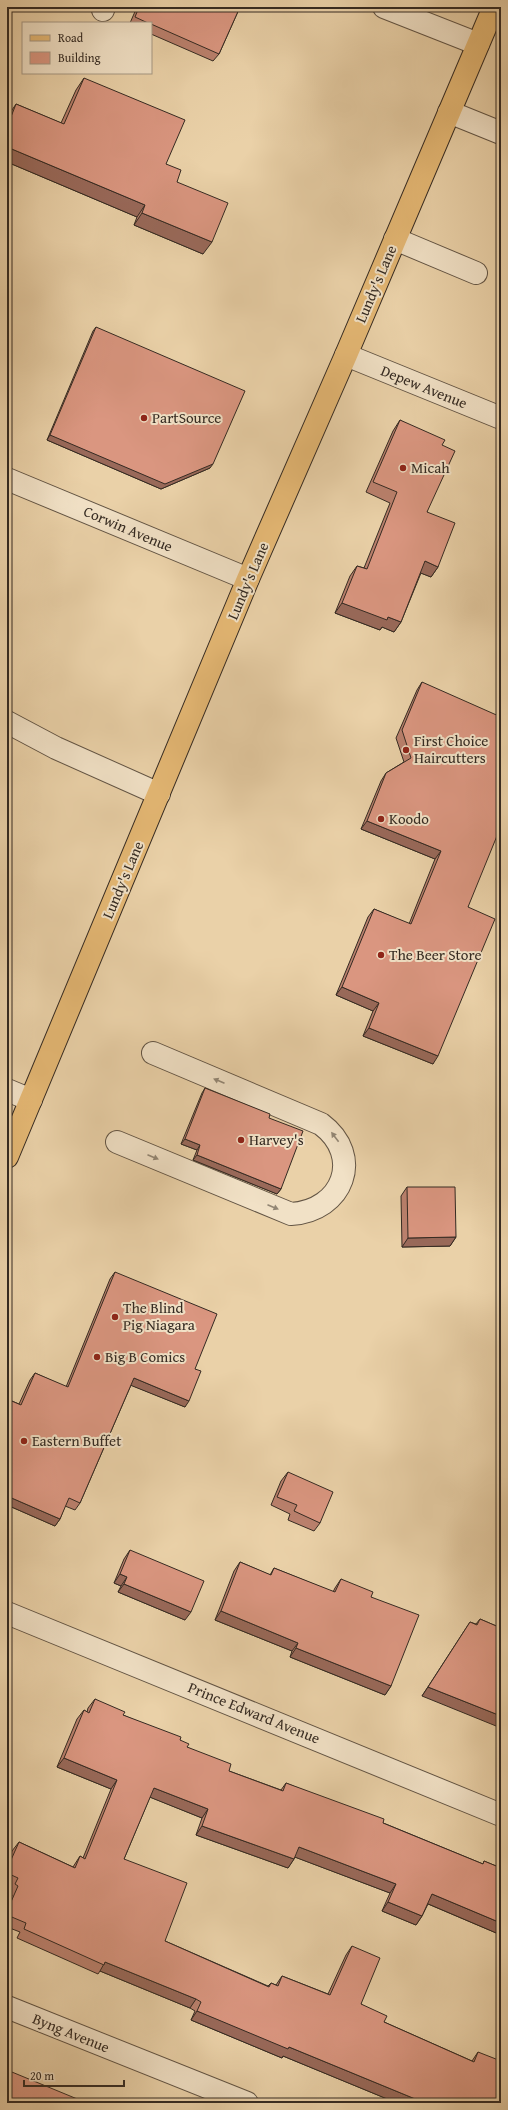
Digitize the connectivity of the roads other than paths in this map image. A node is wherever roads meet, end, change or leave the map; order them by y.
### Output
1 (384, 7) edge
2 (494, 7) edge
3 (478, 44) junction
4 (449, 112) junction
5 (501, 133) edge
6 (395, 239) junction
7 (476, 273) dead end
8 (346, 355) junction
9 (501, 418) edge
10 (7, 479) edge
11 (248, 579) junction
12 (7, 722) edge
13 (159, 794) junction
14 (153, 1053) dead end
15 (7, 1090) edge
16 (31, 1100) junction
17 (117, 1142) dead end
18 (7, 1157) edge
19 (7, 1613) edge
20 (501, 1815) edge
21 (7, 2008) edge
22 (247, 2103) edge

1 - 3 street
2 - 3 main road, Lundy's Lane
3 - 4 main road, Lundy's Lane
4 - 5 street
4 - 6 main road, Lundy's Lane
6 - 7 street
6 - 8 main road, Lundy's Lane
8 - 9 street, Depew Avenue
8 - 11 main road, Lundy's Lane
10 - 11 street, Corwin Avenue
11 - 13 main road, Lundy's Lane
12 - 13 street
13 - 16 main road, Lundy's Lane
17 -> 14 street
15 - 16 street
16 - 18 main road, Lundy's Lane
19 - 20 street, Prince Edward Avenue
21 - 22 street, Byng Avenue

